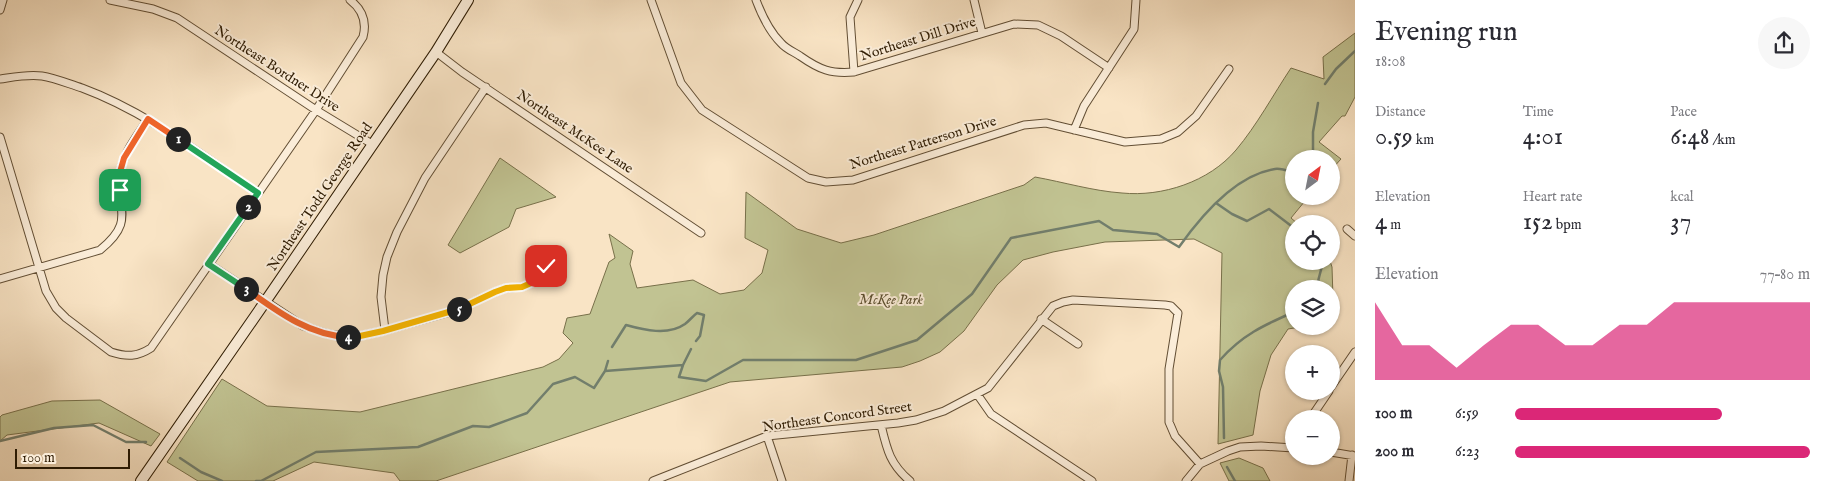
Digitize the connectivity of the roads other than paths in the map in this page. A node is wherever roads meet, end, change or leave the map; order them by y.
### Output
1 (3, 0) edge
2 (110, 0) edge
3 (350, 0) edge
4 (468, 0) edge
5 (651, 0) edge
6 (756, 0) edge
7 (858, 0) edge
8 (974, 0) edge
9 (1136, 0) edge
10 (0, 10) edge
11 (982, 33) junction
12 (436, 52) junction
13 (1109, 68) junction
14 (1229, 69) dead end
15 (854, 72) junction
16 (0, 79) edge
17 (486, 87) junction
18 (316, 110) junction
19 (148, 119) junction
20 (1074, 130) junction
21 (0, 137) edge
22 (372, 144) junction
23 (258, 193) junction
24 (1347, 229) dead end
25 (701, 233) dead end
26 (1355, 236) edge
27 (208, 264) junction
28 (546, 266) dead end
29 (38, 267) junction
30 (0, 279) edge
31 (265, 302) junction
32 (1041, 319) junction
33 (386, 330) junction
34 (1078, 344) dead end
35 (1355, 352) edge
36 (1340, 374) edge
37 (977, 394) junction
38 (881, 426) junction
39 (766, 436) junction
40 (1285, 447) edge
41 (1340, 454) edge
42 (1354, 456) edge
43 (1200, 464) junction
44 (672, 478) edge
45 (140, 481) edge
46 (653, 481) edge
47 (782, 481) edge
48 (910, 481) edge
49 (1092, 481) edge
50 (1186, 481) edge
51 (1349, 481) edge

1 - 10 street
2 - 18 street, Northeast Bordner Drive
3 - 18 street
4 - 12 main road, Northeast Todd George Road
5 - 20 street, Northeast Patterson Drive
6 - 15 street, Northeast Dill Drive
7 - 15 street
8 - 11 street
9 - 13 street
11 - 13 street, Northeast Dill Drive
11 - 15 street, Northeast Dill Drive
12 - 17 street, Northeast McKee Lane
12 - 22 main road, Northeast Todd George Road
13 - 20 street
14 - 20 street, Northeast Patterson Drive
16 - 19 street
17 - 25 street, Northeast McKee Lane
17 - 33 street
18 - 22 street, Northeast Bordner Drive
18 - 23 street
19 - 23 street
19 - 29 street
21 - 29 street
22 - 31 main road, Northeast Todd George Road
23 - 27 street
24 - 26 street
27 - 29 street
27 - 31 street
28 - 33 street
29 - 30 street
31 - 33 street
31 - 45 main road, Northeast Todd George Road
32 - 34 street
32 - 37 street, Northeast Concord Street
32 - 43 street, Northeast Concord Street
35 - 36 street
37 - 38 street, Northeast Concord Street
37 - 49 street
38 - 39 street, Northeast Concord Street
38 - 48 street
39 - 44 street, Northeast Concord Street
39 - 47 street
40 - 43 street
41 - 42 street
42 - 51 street
43 - 50 street
44 - 46 street, Northeast Concord Street

